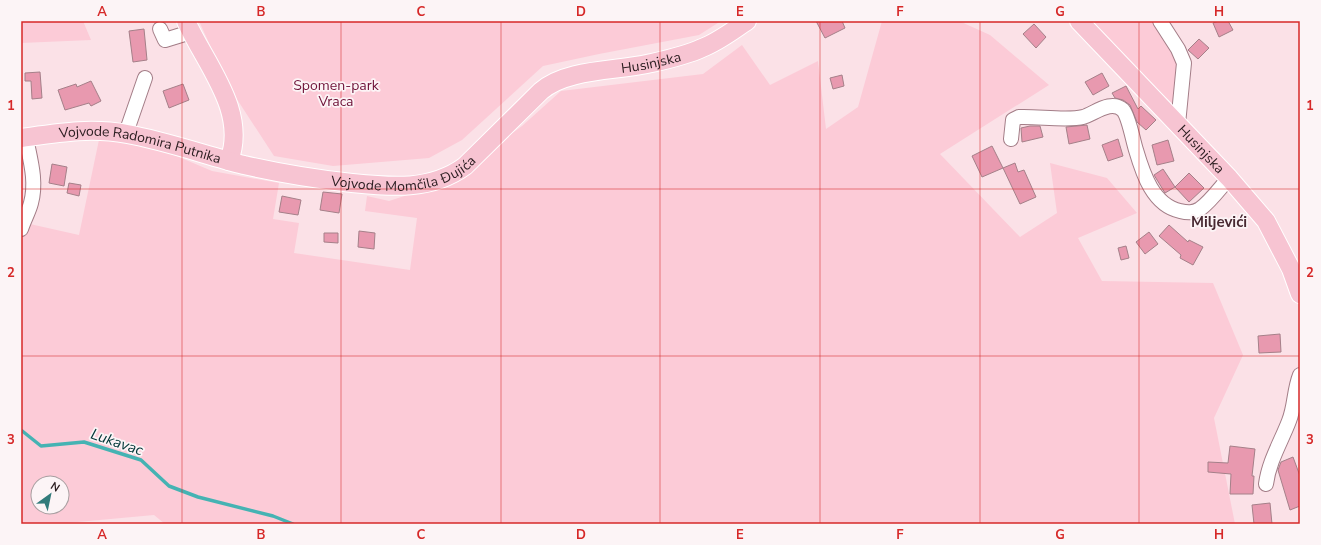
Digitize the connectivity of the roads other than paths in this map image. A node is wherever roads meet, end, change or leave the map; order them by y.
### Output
1 (746, 21) edge
2 (1079, 21) edge
3 (1160, 21) edge
4 (189, 26) edge
5 (160, 29) dead end
6 (145, 78) dead end
7 (549, 86) joint
8 (1178, 124) junction
9 (126, 133) junction
10 (23, 138) edge
11 (1011, 139) dead end
12 (229, 160) junction
13 (1229, 178) junction
14 (21, 229) edge
15 (1295, 268) edge
16 (1300, 294) edge
17 (1300, 375) edge
18 (1266, 484) dead end

1 - 7 main road, Husinjska
2 - 8 main road, Husinjska
3 - 8 street
4 - 5 street
4 - 12 main road, Vojvode Radomira Putnika
6 - 9 street
7 - 12 main road, Vojvode Momčila Đujića
8 - 13 main road, Husinjska
9 - 10 main road, Vojvode Radomira Putnika
9 - 12 main road, Vojvode Radomira Putnika
10 - 14 street
11 - 13 street
13 - 15 main road, Husinjska
15 - 16 main road, Husinjska
17 - 18 street

